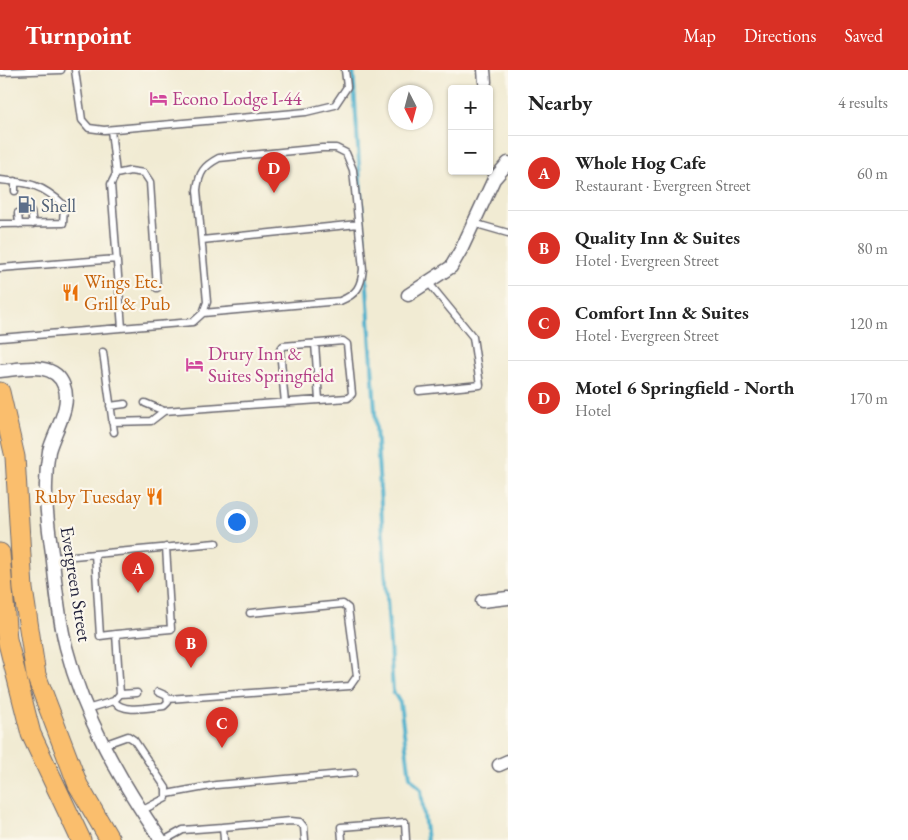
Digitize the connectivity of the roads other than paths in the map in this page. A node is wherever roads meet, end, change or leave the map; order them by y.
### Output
1 (61, 70) edge
2 (76, 70) edge
3 (345, 70) edge
4 (0, 72) edge
5 (111, 130) junction
6 (508, 163) edge
7 (116, 174) junction
8 (0, 180) edge
9 (15, 181) junction
10 (15, 191) dead end
11 (31, 212) dead end
12 (18, 213) dead end
13 (473, 223) junction
14 (0, 224) edge
15 (19, 224) junction
16 (33, 224) junction
17 (358, 224) junction
18 (508, 234) edge
19 (202, 240) junction
20 (117, 259) junction
21 (0, 268) edge
22 (428, 282) junction
23 (156, 288) dead end
24 (408, 295) dead end
25 (203, 313) junction
26 (122, 328) junction
27 (0, 338) edge
28 (315, 343) junction
29 (103, 352) dead end
30 (0, 371) edge
31 (419, 391) dead end
32 (0, 392) edge
33 (319, 400) junction
34 (145, 402) dead end
35 (285, 403) junction
36 (124, 404) dead end
37 (110, 406) junction
38 (164, 411) junction
39 (112, 422) junction
40 (114, 432) dead end
41 (216, 543) dead end
42 (166, 547) junction
43 (0, 553) edge
44 (95, 554) junction
45 (52, 558) junction
46 (508, 598) edge
47 (482, 601) dead end
48 (250, 613) dead end
49 (116, 634) junction
50 (158, 692) dead end
51 (137, 693) dead end
52 (120, 694) junction
53 (168, 699) junction
54 (114, 702) junction
55 (87, 709) junction
56 (103, 745) junction
57 (354, 773) dead end
58 (167, 794) junction
59 (141, 811) junction
60 (223, 827) junction
61 (81, 840) edge
62 (110, 840) edge
63 (163, 840) edge
64 (224, 840) edge
65 (305, 840) edge
66 (342, 840) edge
67 (406, 840) edge

1 - 4 lane
2 - 5 lane
3 - 5 lane
5 - 7 lane
6 - 13 street
7 - 20 lane
7 - 23 lane
8 - 9 lane
9 - 10 lane
9 - 16 lane
11 - 16 lane
12 - 15 lane
13 - 18 lane
13 - 22 street
14 - 15 lane
15 - 16 lane
17 - 19 lane
17 - 19 lane
17 - 25 lane
19 - 25 lane
20 - 21 lane
20 - 26 lane
22 - 24 street
22 - 31 lane
25 - 26 lane
26 - 27 lane
28 - 33 lane
28 - 33 lane
28 - 35 lane
29 - 37 lane
30 - 45 street, Evergreen Street
32 - 62 main road
33 - 35 lane
34 - 38 lane
35 - 38 lane
36 - 37 lane
37 - 39 lane
38 - 39 lane
39 - 40 lane
41 - 42 lane
42 - 44 lane
42 - 49 lane
43 - 61 main road
44 - 45 lane
44 - 49 lane
45 - 55 street, Evergreen Street
46 - 47 street
48 - 53 lane
49 - 52 lane
50 - 53 lane
51 - 52 lane
52 - 54 lane
53 - 54 lane
54 - 55 lane
55 - 56 street, Evergreen Street
56 - 58 lane
56 - 59 street, Evergreen Street
57 - 58 lane
58 - 59 lane
59 - 63 street, Evergreen Street
60 - 63 lane
60 - 64 lane
60 - 65 lane
66 - 67 lane

